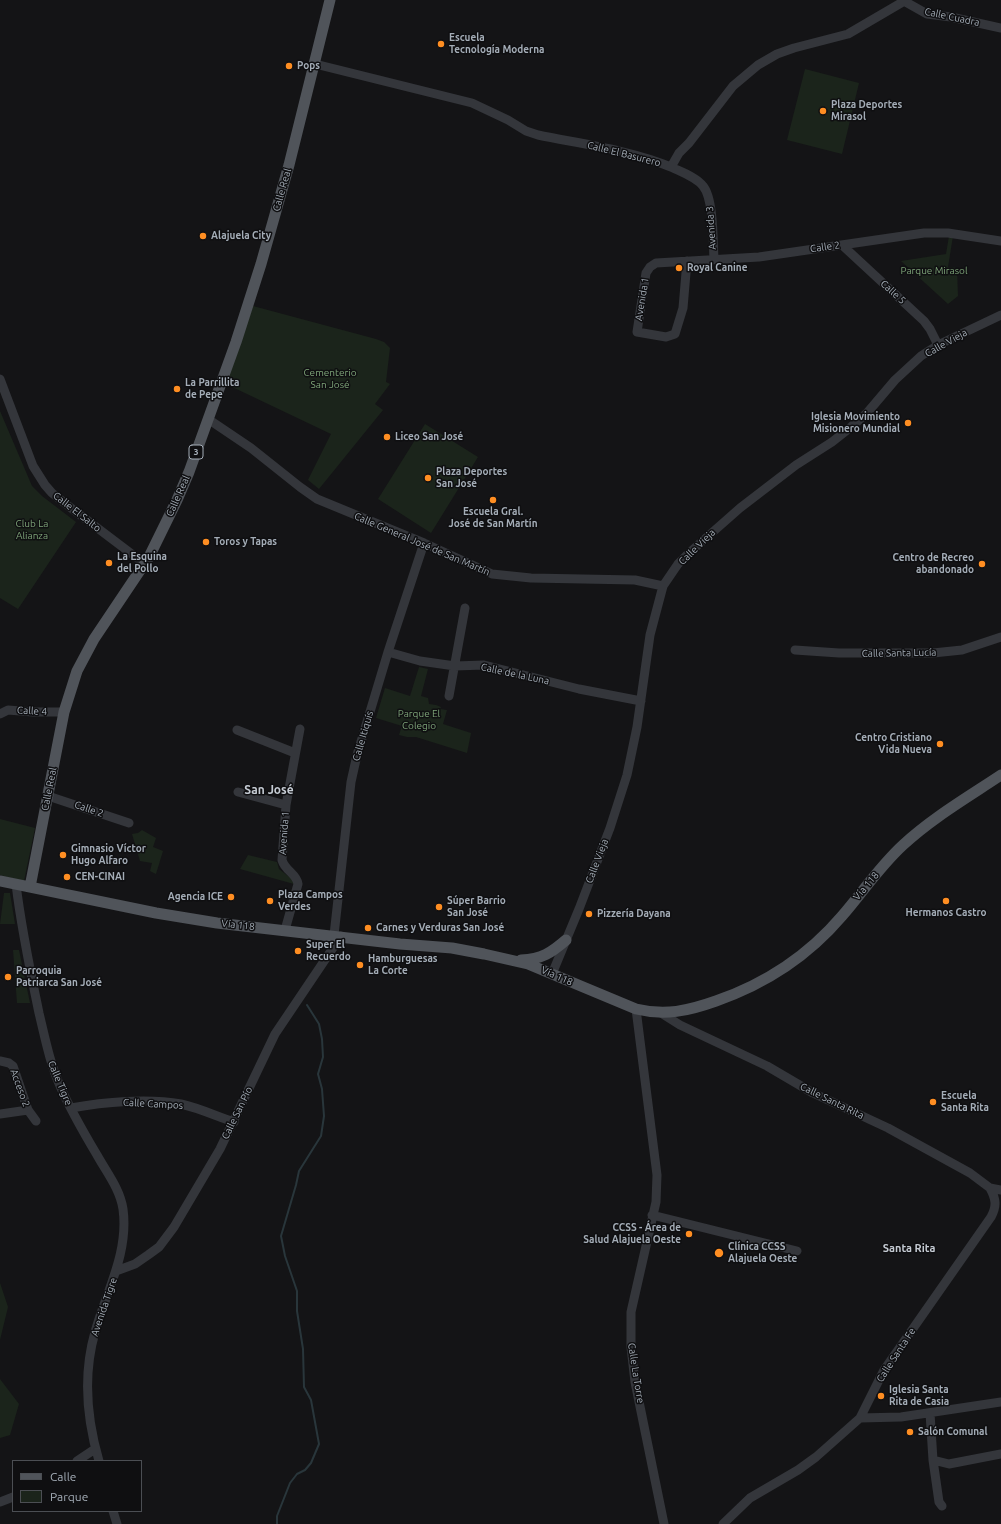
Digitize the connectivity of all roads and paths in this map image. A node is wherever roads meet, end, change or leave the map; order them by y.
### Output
1 (330, 0) edge
2 (905, 1) edge
3 (1001, 28) edge
4 (315, 64) junction
5 (671, 167) junction
6 (1001, 241) edge
7 (842, 245) junction
8 (714, 260) junction
9 (687, 261) junction
10 (650, 267) joint
11 (1001, 315) edge
12 (938, 345) junction
13 (0, 380) edge
14 (208, 420) junction
15 (424, 543) junction
16 (145, 564) junction
17 (664, 586) junction
18 (465, 608) dead end
19 (1001, 637) edge
20 (795, 650) dead end
21 (388, 652) junction
22 (455, 666) junction
23 (449, 696) dead end
24 (641, 701) junction
25 (64, 712) junction
26 (1, 713) edge
27 (300, 728) dead end
28 (237, 730) dead end
29 (295, 753) junction
30 (1001, 775) edge
31 (238, 792) dead end
32 (48, 796) junction
33 (286, 805) junction
34 (129, 823) dead end
35 (0, 881) edge
36 (16, 884) junction
37 (30, 887) junction
38 (285, 930) junction
39 (338, 936) junction
40 (566, 940) junction
41 (517, 960) junction
42 (552, 974) junction
43 (636, 1009) junction
44 (661, 1013) junction
45 (0, 1061) edge
46 (71, 1108) junction
47 (28, 1110) junction
48 (0, 1114) edge
49 (36, 1121) dead end
50 (234, 1122) junction
51 (990, 1188) junction
52 (1001, 1190) edge
53 (652, 1215) junction
54 (797, 1251) dead end
55 (116, 1271) junction
56 (1001, 1402) edge
57 (930, 1413) junction
58 (860, 1418) junction
59 (95, 1449) junction
60 (1001, 1454) edge
61 (78, 1460) edge
62 (99, 1460) edge
63 (933, 1460) junction
64 (12, 1497) edge
65 (0, 1502) edge
66 (942, 1506) dead end
67 (113, 1512) edge
68 (117, 1524) edge
69 (664, 1524) edge
70 (723, 1524) edge

1 - 4 main road, Calle Real / 3
2 - 3 street, Calle Cuadra
2 - 5 street, Calle El Basurero
4 - 5 street, Calle El Basurero
4 - 14 main road, Calle Real / 3
5 - 8 street, Avenida 3
6 - 7 street, Calle 2
7 - 8 street, Calle 2
7 - 12 street, Calle 5
8 - 9 street, Calle 2
9 - 10 street, Calle 2
9 - 10 street, Avenida 1
11 - 12 street, Calle Vieja
12 - 17 street, Calle Vieja
13 - 16 street, Calle El Salto
14 - 15 street, Calle General José de San Martín
14 - 16 main road, Calle Real / 3
15 - 17 street, Calle General José de San Martín
15 - 21 street, Calle Itiquís
16 - 25 main road, Calle Real / 3
17 - 24 street, Calle Vieja
18 - 22 street
19 - 20 street, Calle Santa Lucía
21 - 22 street, Calle de la Luna
21 - 39 street, Calle Itiquís
22 - 23 street
22 - 24 street, Calle de la Luna
24 - 40 street, Calle Vieja
25 - 26 street, Calle 4
25 - 32 main road, Calle Real / 3
27 - 29 street, Avenida 1
28 - 29 street
29 - 33 street, Avenida 1
30 - 44 main road, Vía 118
31 - 33 street
32 - 34 street, Calle 2
32 - 37 main road, Calle Real / 3
33 - 38 street, Avenida 1
35 - 36 main road
36 - 37 main road
36 - 46 street, Calle Tigre
37 - 38 main road, Vía 118
38 - 39 main road, Vía 118
39 - 41 main road, Vía 118
39 - 50 street, Calle San Pío
40 - 41 main road
40 - 42 street, Calle Vieja
41 - 42 main road, Vía 118
42 - 43 main road, Vía 118
43 - 44 main road, Vía 118
43 - 53 street, Calle La Torre
44 - 51 street, Calle Santa Rita
45 - 47 street, Acceso 2
46 - 50 street, Calle Campos
46 - 55 street, Calle Tigre
47 - 48 street
47 - 49 street, Acceso 2
50 - 55 street, Calle San Pío
51 - 52 street, Calle Santa Rita
51 - 58 street, Calle Santa Fe
53 - 54 street
53 - 69 street, Calle La Torre
55 - 59 street, Avenida Tigre
56 - 57 street
57 - 58 street
57 - 63 street
58 - 70 street, Calle Santa Fe
59 - 61 street
59 - 62 street, Avenida Tigre
60 - 63 street
63 - 66 street
64 - 65 street
67 - 68 street

